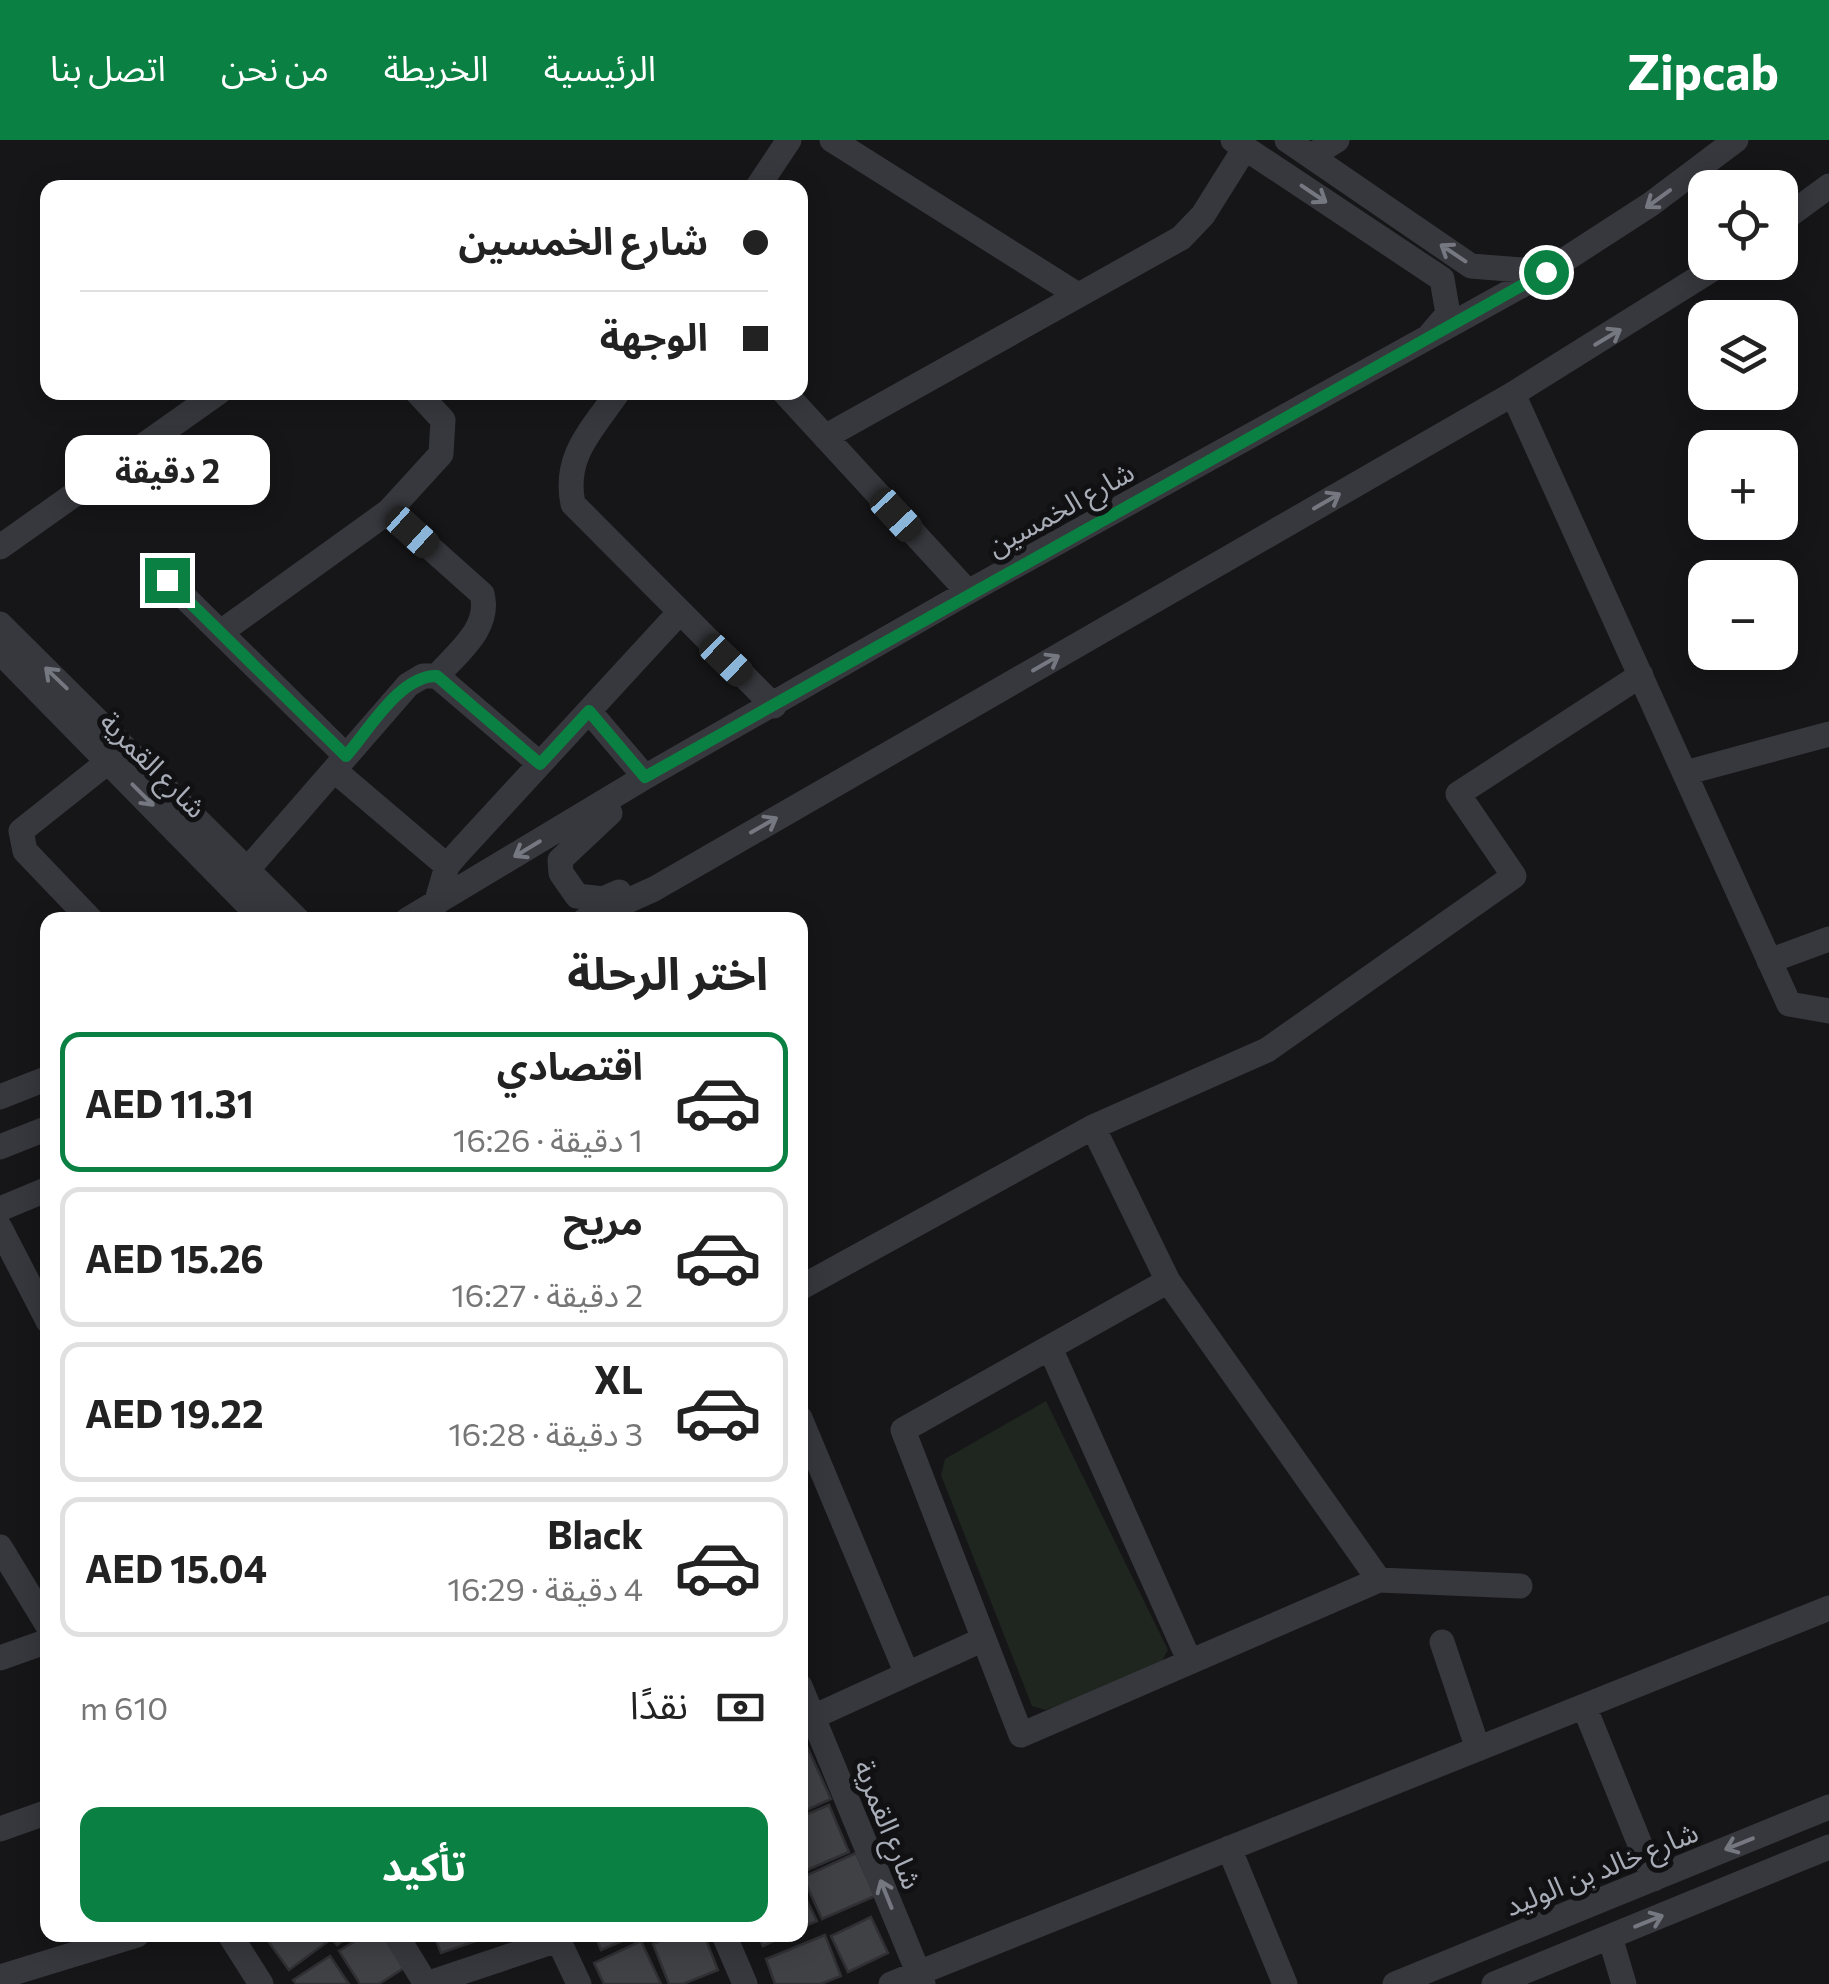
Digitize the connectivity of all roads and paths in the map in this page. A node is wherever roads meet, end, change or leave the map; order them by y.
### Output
1 (789, 140) edge
2 (832, 140) edge
3 (1287, 140) edge
4 (1337, 140) edge
5 (1736, 140) edge
6 (1239, 144) edge
7 (1311, 156) junction
8 (762, 180) edge
9 (1829, 186) edge
10 (1798, 209) edge
11 (1546, 272) junction
12 (1695, 280) edge
13 (1078, 296) junction
14 (1424, 342) junction
15 (1514, 394) junction
16 (208, 400) edge
17 (425, 400) edge
18 (613, 400) edge
19 (791, 400) edge
20 (825, 437) junction
21 (390, 510) junction
22 (0, 548) edge
23 (167, 580) dead end
24 (968, 592) junction
25 (679, 613) junction
26 (0, 624) edge
27 (220, 632) junction
28 (2, 658) edge
29 (437, 676) junction
30 (1641, 676) junction
31 (774, 706) junction
32 (589, 711) junction
33 (1829, 734) edge
34 (109, 760) junction
35 (340, 763) junction
36 (540, 764) junction
37 (656, 771) junction
38 (1685, 773) junction
39 (719, 851) junction
40 (447, 866) junction
41 (248, 868) junction
42 (436, 904) junction
43 (83, 912) edge
44 (255, 912) edge
45 (290, 912) edge
46 (422, 912) edge
47 (602, 912) edge
48 (1829, 940) edge
49 (1769, 961) junction
50 (1829, 1011) edge
51 (40, 1081) edge
52 (0, 1097) edge
53 (1093, 1127) junction
54 (40, 1131) edge
55 (0, 1147) edge
56 (40, 1192) edge
57 (0, 1209) edge
58 (0, 1228) edge
59 (1168, 1281) junction
60 (808, 1284) edge
61 (40, 1306) edge
62 (1050, 1348) junction
63 (808, 1437) edge
64 (0, 1548) edge
65 (1379, 1580) junction
66 (1520, 1586) dead end
67 (1829, 1608) edge
68 (40, 1613) edge
69 (984, 1640) junction
70 (1442, 1642) dead end
71 (40, 1644) edge
72 (0, 1658) edge
73 (1190, 1662) junction
74 (907, 1674) junction
75 (808, 1705) edge
76 (1584, 1706) junction
77 (813, 1717) junction
78 (1478, 1749) junction
79 (1829, 1807) edge
80 (40, 1815) edge
81 (0, 1829) edge
82 (1829, 1846) edge
83 (1229, 1848) junction
84 (1654, 1878) junction
85 (1610, 1937) junction
86 (114, 1942) edge
87 (234, 1942) edge
88 (400, 1942) edge
89 (546, 1942) edge
90 (559, 1942) edge
91 (727, 1942) edge
92 (1536, 1976) edge
93 (0, 1977) edge
94 (921, 1979) edge
95 (1497, 1983) edge
96 (260, 1984) edge
97 (579, 1984) edge
98 (745, 1984) edge
99 (891, 1984) edge
100 (1285, 1984) edge
101 (1395, 1984) edge
102 (1624, 1984) edge

1 - 8 street
2 - 13 street
3 - 7 street
4 - 7 street
5 -> 11 street, شارع الخمسين
6 - 13 street
6 -> 14 street
11 -> 7 street
9 - 10 street
11 - 14 street, شارع الخمسين
15 -> 12 street
13 - 20 street
14 - 24 street, شارع الخمسين
15 - 30 street
39 -> 15 street
16 - 22 street
17 - 21 street
18 - 25 street
19 - 20 street
20 - 24 street
21 - 27 street
21 - 29 street
23 - 27 street
24 - 31 street, شارع الخمسين
25 - 31 street
25 - 32 street
41 -> 26 street
27 - 35 street
28 - 34 street, شارع القمرية
29 - 35 street
29 - 36 street
30 - 38 street
30 - 53 street
31 - 37 street, شارع الخمسين
32 - 36 street
32 - 37 street
33 - 38 street
34 - 43 street
34 -> 44 street, شارع القمرية
35 - 40 street
35 - 41 street
36 - 40 street
37 - 39 street
37 -> 42 street, شارع الخمسين
38 - 49 street
39 - 47 street
40 - 42 street
41 - 45 street
42 - 46 street, شارع الخمسين
48 - 49 street
49 - 50 street
51 - 52 street
53 - 59 street
53 - 60 street
54 - 55 street
56 - 57 street
58 - 61 street
59 - 62 street
59 - 65 street
62 - 69 street
62 - 73 street
63 - 74 street
64 - 68 street
65 - 66 street
65 - 73 street
67 - 76 street
69 - 73 street
69 - 74 street
70 - 78 street
71 - 72 street
74 - 77 street
75 - 77 street, شارع القمرية
76 - 78 street
76 - 84 street
94 -> 77 street, شارع القمرية
78 - 83 street
79 -> 84 street, شارع خالد بن الوليد
80 - 81 street
85 -> 82 street
83 - 94 street
83 - 100 street
84 - 101 street, شارع خالد بن الوليد
85 - 92 street
85 - 102 street
86 - 93 street
87 - 96 street
88 - 89 street
90 - 97 street
91 - 98 street
92 - 95 street
94 - 99 street

